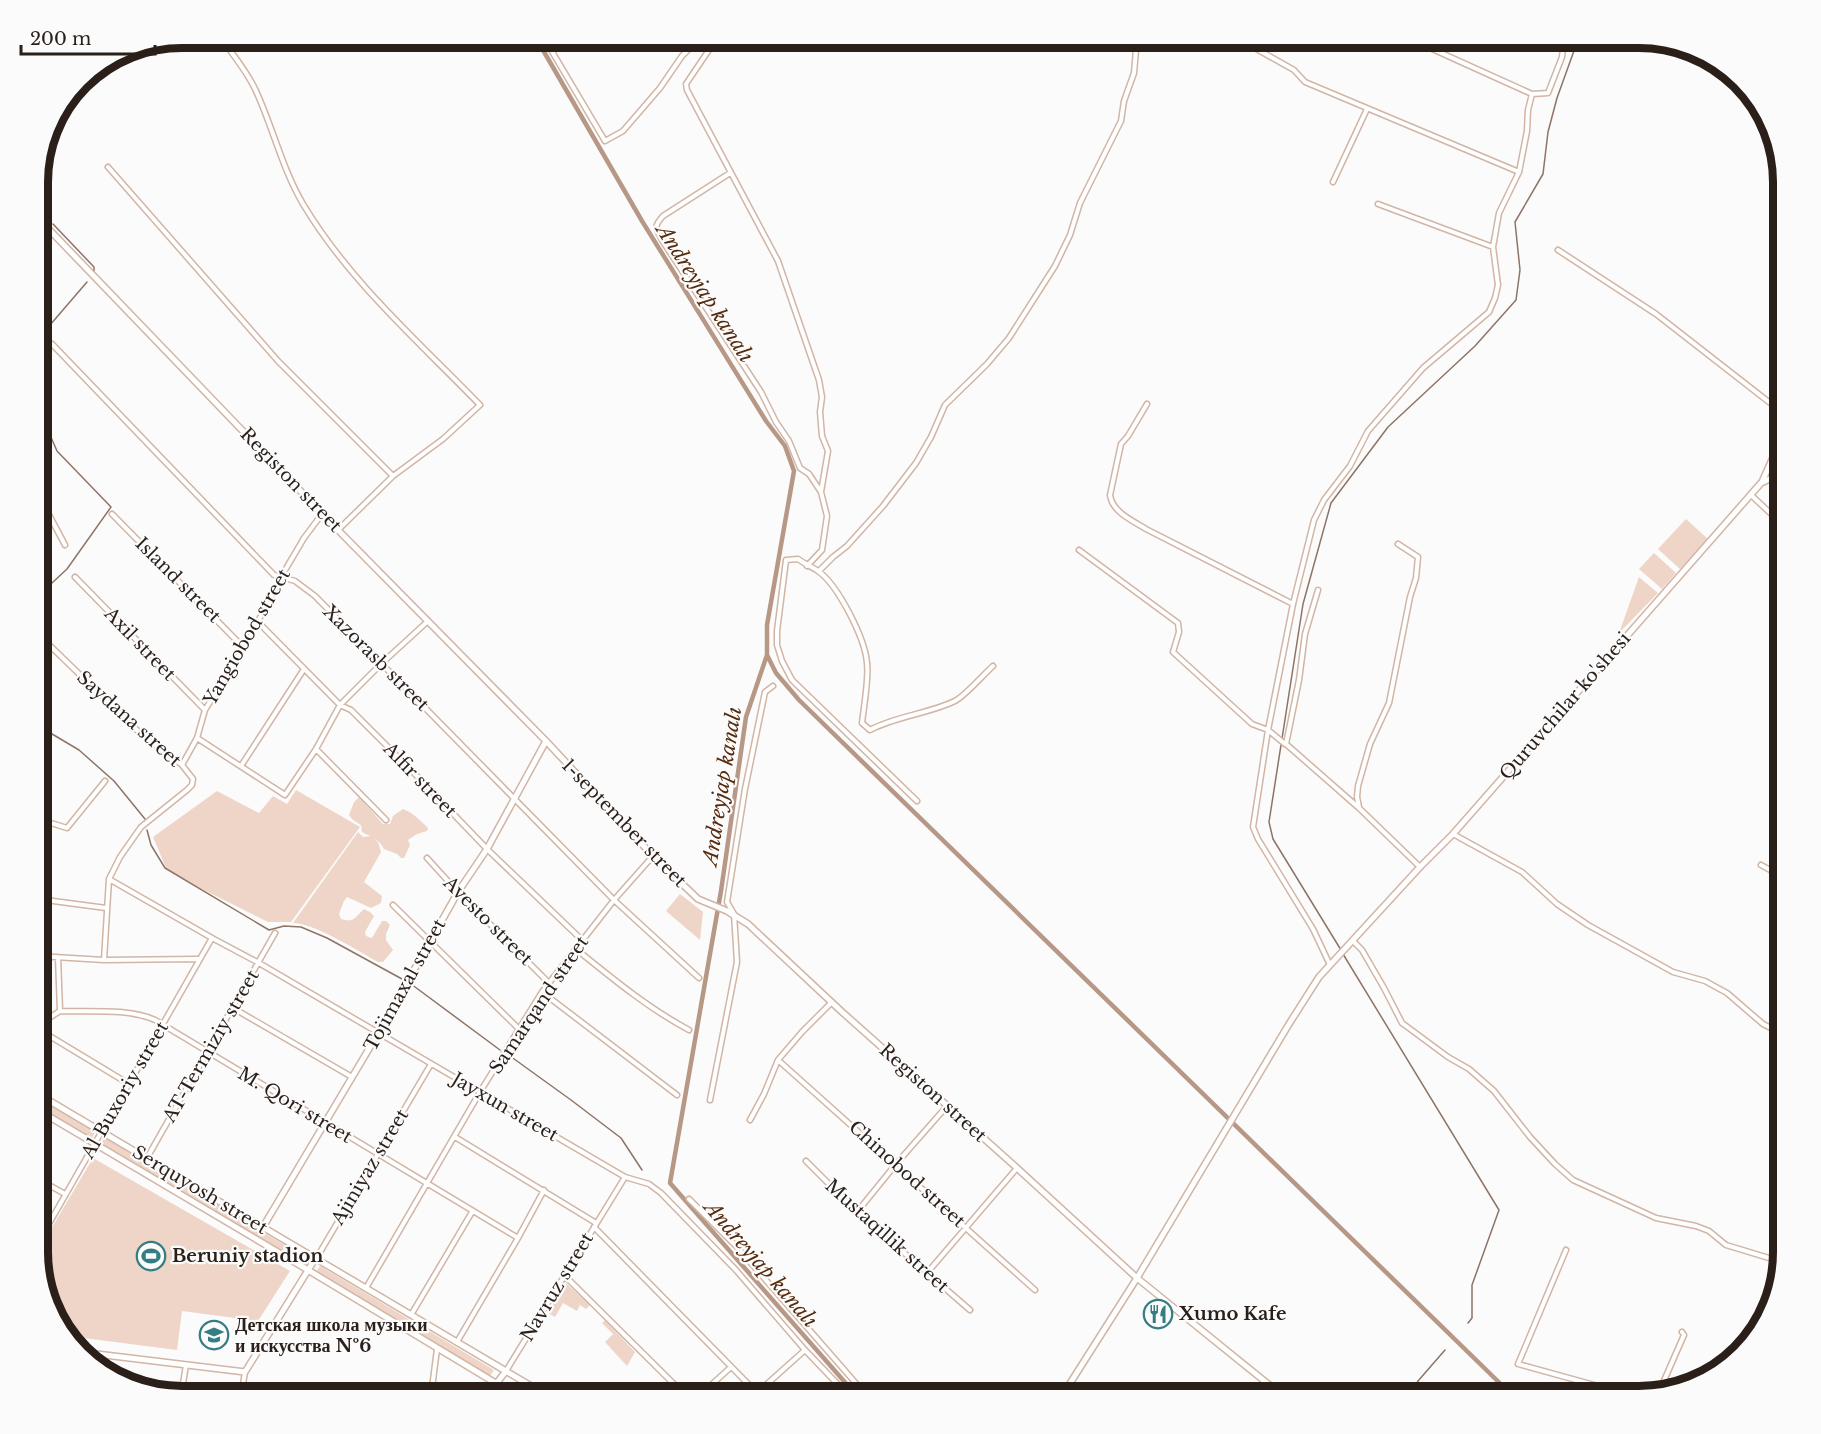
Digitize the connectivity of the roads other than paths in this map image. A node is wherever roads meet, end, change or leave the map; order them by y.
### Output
1 (228, 48) edge
2 (550, 48) edge
3 (690, 48) edge
4 (710, 48) edge
5 (1135, 48) edge
6 (1255, 48) edge
7 (1430, 48) edge
8 (1563, 48) edge
9 (1532, 94) junction
10 (1367, 109) junction
11 (108, 167) dead end
12 (1519, 172) junction
13 (730, 173) junction
14 (1333, 182) dead end
15 (1378, 204) dead end
16 (48, 228) edge
17 (1493, 247) junction
18 (1558, 250) dead end
19 (52, 344) dead end
20 (1147, 404) dead end
21 (1773, 404) edge
22 (1773, 458) edge
23 (393, 477) junction
24 (1773, 478) edge
25 (1761, 483) junction
26 (821, 492) junction
27 (1751, 495) junction
28 (48, 513) edge
29 (323, 513) junction
30 (112, 514) dead end
31 (1773, 515) edge
32 (338, 530) junction
33 (1398, 544) dead end
34 (65, 545) dead end
35 (1079, 550) dead end
36 (807, 566) junction
37 (819, 571) junction
38 (75, 577) dead end
39 (281, 577) junction
40 (1318, 590) dead end
41 (1293, 604) junction
42 (429, 621) junction
43 (258, 622) junction
44 (48, 644) edge
45 (243, 647) junction
46 (381, 664) junction
47 (993, 666) dead end
48 (304, 669) junction
49 (773, 686) dead end
50 (340, 705) junction
51 (205, 710) junction
52 (1268, 730) junction
53 (197, 738) junction
54 (546, 741) junction
55 (1286, 744) junction
56 (316, 749) junction
57 (182, 765) junction
58 (241, 766) junction
59 (105, 781) dead end
60 (514, 797) junction
61 (917, 801) dead end
62 (1359, 808) junction
63 (386, 820) dead end
64 (48, 822) edge
65 (1453, 834) junction
66 (487, 849) junction
67 (653, 856) junction
68 (427, 858) dead end
69 (1761, 865) dead end
70 (1420, 867) junction
71 (1773, 873) edge
72 (109, 879) junction
73 (458, 892) junction
74 (48, 900) edge
75 (614, 900) junction
76 (393, 905) dead end
77 (106, 908) junction
78 (727, 911) joint
79 (734, 914) junction
80 (275, 933) dead end
81 (212, 938) junction
82 (582, 940) junction
83 (429, 941) junction
84 (1351, 943) junction
85 (576, 950) junction
86 (48, 956) edge
87 (58, 957) junction
88 (198, 959) junction
89 (104, 960) junction
90 (259, 963) junction
91 (1330, 965) junction
92 (699, 978) dead end
93 (549, 983) junction
94 (542, 992) junction
95 (832, 1002) junction
96 (233, 1008) junction
97 (60, 1011) junction
98 (48, 1020) edge
99 (163, 1025) junction
100 (1773, 1029) edge
101 (520, 1030) junction
102 (689, 1030) dead end
103 (379, 1032) junction
104 (48, 1033) edge
105 (208, 1052) junction
106 (778, 1060) junction
107 (431, 1064) junction
108 (352, 1077) junction
109 (129, 1084) junction
110 (480, 1092) junction
111 (678, 1095) dead end
112 (48, 1100) edge
113 (710, 1100) dead end
114 (947, 1106) junction
115 (48, 1116) edge
116 (750, 1120) dead end
117 (324, 1123) junction
118 (101, 1130) junction
119 (455, 1137) junction
120 (94, 1143) junction
121 (377, 1155) junction
122 (147, 1158) junction
123 (806, 1161) dead end
124 (896, 1164) junction
125 (1017, 1168) junction
126 (625, 1177) junction
127 (426, 1184) junction
128 (48, 1185) edge
129 (544, 1191) junction
130 (65, 1194) junction
131 (689, 1198) dead end
132 (472, 1212) junction
133 (857, 1212) junction
134 (48, 1225) edge
135 (595, 1225) junction
136 (263, 1227) junction
137 (967, 1228) junction
138 (518, 1238) junction
139 (1566, 1250) dead end
140 (315, 1259) junction
141 (1773, 1259) edge
142 (308, 1270) junction
143 (927, 1273) junction
144 (564, 1275) junction
145 (1137, 1278) junction
146 (366, 1288) junction
147 (1035, 1290) dead end
148 (970, 1310) dead end
149 (411, 1315) junction
150 (1682, 1332) dead end
151 (457, 1342) junction
152 (437, 1349) junction
153 (805, 1350) junction
154 (95, 1354) edge
155 (186, 1364) junction
156 (731, 1367) junction
157 (506, 1371) junction
158 (245, 1372) junction
159 (496, 1384) junction
160 (1663, 1384) edge
161 (183, 1386) edge
162 (243, 1386) edge
163 (432, 1386) edge
164 (500, 1386) edge
165 (531, 1386) edge
166 (676, 1386) edge
167 (710, 1386) edge
168 (750, 1386) edge
169 (768, 1386) edge
170 (839, 1386) edge
171 (858, 1386) edge
172 (1068, 1386) edge
173 (1271, 1386) edge
174 (1598, 1386) edge

1 - 23 street
2 - 3 street
4 - 13 street
5 - 37 street
6 - 10 street
7 - 9 street
8 - 9 street
9 - 12 street
10 - 12 street
10 - 14 street
11 - 23 street
12 - 17 street
13 - 26 street
13 - 26 street
15 - 17 street
16 - 29 street, Registon street
17 - 41 street
18 - 21 street
19 - 39 street, Xazorasb street
20 - 41 street
22 - 25 street
23 - 32 street
24 - 25 street, Quruvchilar ko'shesi
25 - 27 street, Quruvchilar ko'shesi
26 - 36 street
27 - 31 street
27 - 65 street, Quruvchilar ko'shesi
28 - 34 street
29 - 32 street, Registon street
29 - 39 street, Yangiobod street
30 - 45 street, Island street
32 - 42 street, Registon street
33 - 62 street
35 - 52 street
36 - 37 street
36 - 61 street
37 - 47 street
38 - 51 street, Axil street
39 - 43 street, Yangiobod street
39 - 46 street, Xazorasb street
40 - 55 street
41 - 52 street
42 - 46 street
42 - 54 street, Registon street
43 - 45 street, Yangiobod street
43 - 48 street, Alfir street
44 - 57 street, Saydana street
45 - 51 street, Yangiobod street
46 - 50 street
46 - 60 street, Xazorasb street
48 - 50 street, Alfir street
48 - 58 street
49 - 79 street
50 - 56 street
50 - 66 street, Alfir street
51 - 53 street, Yangiobod street
52 - 55 street
52 - 91 street
53 - 57 street, Yangiobod street
53 - 58 street
54 - 60 street, Tojimaxal street
54 - 67 street, 1-september street
55 - 62 street
56 - 58 street
56 - 63 street
57 - 72 street, Saydana street
59 - 64 street
60 - 66 street, Tojimaxal street
60 - 75 street, Xazorasb street
62 - 70 street
65 - 70 street, Quruvchilar ko'shesi
65 - 100 street
66 - 73 street, Tojimaxal street
66 - 82 street, Alfir street
67 - 75 street, Samarqand street
67 - 78 street, 1-september street
68 - 73 street, Avesto street
69 - 71 street
70 - 84 street, Quruvchilar ko'shesi
72 - 77 street
72 - 81 street, Jayxun street
73 - 83 street, Tojimaxal street
73 - 93 street, Avesto street
74 - 77 street
75 - 82 street, Samarqand street
75 - 92 street, Xazorasb street
76 - 83 street
77 - 89 street
78 - 79 street, Registon street
79 - 95 street, Registon street
79 - 113 street
80 - 90 street, AT-Termiziy street
81 - 88 street, Al Buxoriy street
81 - 90 street, Jayxun street
82 - 85 street, Samarqand street
83 - 101 street
83 - 103 street, Tojimaxal street
84 - 91 street, Quruvchilar ko'shesi
84 - 141 street
85 - 93 street, Samarqand street
85 - 102 street
86 - 87 street
87 - 89 street
87 - 97 street
88 - 89 street
88 - 99 street, Al Buxoriy street
90 - 96 street, AT-Termiziy street
90 - 103 street, Jayxun street
91 - 145 street, Quruvchilar ko'shesi
93 - 94 street, Samarqand street
94 - 101 street, Samarqand street
94 - 111 street
95 - 106 street
95 - 114 street, Registon street
96 - 105 street, AT-Termiziy street
96 - 108 street
97 - 98 street
97 - 99 street, M. Qori street
99 - 105 street, M. Qori street
99 - 109 street, Al Buxoriy street
101 - 110 street, Samarqand street
103 - 107 street, Jayxun street
103 - 108 street, Tojimaxal street
104 - 109 street
105 - 117 street, M. Qori street
105 - 122 street, AT-Termiziy street
106 - 116 street
106 - 124 street, Chinobod street
107 - 110 street, Jayxun street
107 - 121 street, Ajiniyaz street
108 - 117 street, Tojimaxal street
109 - 118 street, Al Buxoriy street
110 - 119 street, Samarqand street
110 - 126 street, Jayxun street
112 - 118 street, Serquyosh street
114 - 124 street
114 - 125 street, Registon street
115 - 120 street, Serquyosh street
117 - 121 street, M. Qori street
117 - 136 street, Tojimaxal street
118 - 120 street, Al Buxoriy street
118 - 122 street, Serquyosh street
119 - 127 street, Samarqand street
119 - 129 street
120 - 130 street, Al Buxoriy street
120 - 142 street, Serquyosh street
121 - 127 street, M. Qori street
121 - 140 street, Ajiniyaz street
122 - 136 street, Serquyosh street
123 - 133 street, Mustaqillik street
124 - 133 street
124 - 137 street, Chinobod street
125 - 137 street
125 - 145 street, Registon street
126 - 135 street, Navruz street
126 - 153 street, Jayxun street
127 - 132 street, M. Qori street
127 - 146 street, Samarqand street
128 - 130 street
129 - 135 street
129 - 138 street
130 - 134 street, Al Buxoriy street
131 - 171 street
132 - 138 street, M. Qori street
132 - 149 street
133 - 143 street, Mustaqillik street
135 - 144 street, Navruz street
135 - 156 street
136 - 140 street, Serquyosh street
137 - 143 street
137 - 147 street, Chinobod street
138 - 151 street
139 - 174 street
140 - 142 street, Ajiniyaz street
140 - 146 street, Serquyosh street
142 - 152 street, Serquyosh street
142 - 158 street, Ajiniyaz street
143 - 148 street, Mustaqillik street
144 - 157 street, Navruz street
144 - 166 street
145 - 172 street, Quruvchilar ko'shesi
145 - 173 street, Registon street
146 - 149 street, Serquyosh street
149 - 151 street, Serquyosh street
150 - 160 street
151 - 157 street, Serquyosh street
152 - 159 street, Serquyosh street
152 - 163 street
153 - 169 street
153 - 170 street, Jayxun street
154 - 155 street
155 - 158 street
155 - 161 street
156 - 167 street
156 - 168 street
157 - 159 street, Navruz street
157 - 165 street, Serquyosh street
158 - 162 street, Ajiniyaz street
159 - 164 street, Serquyosh street

